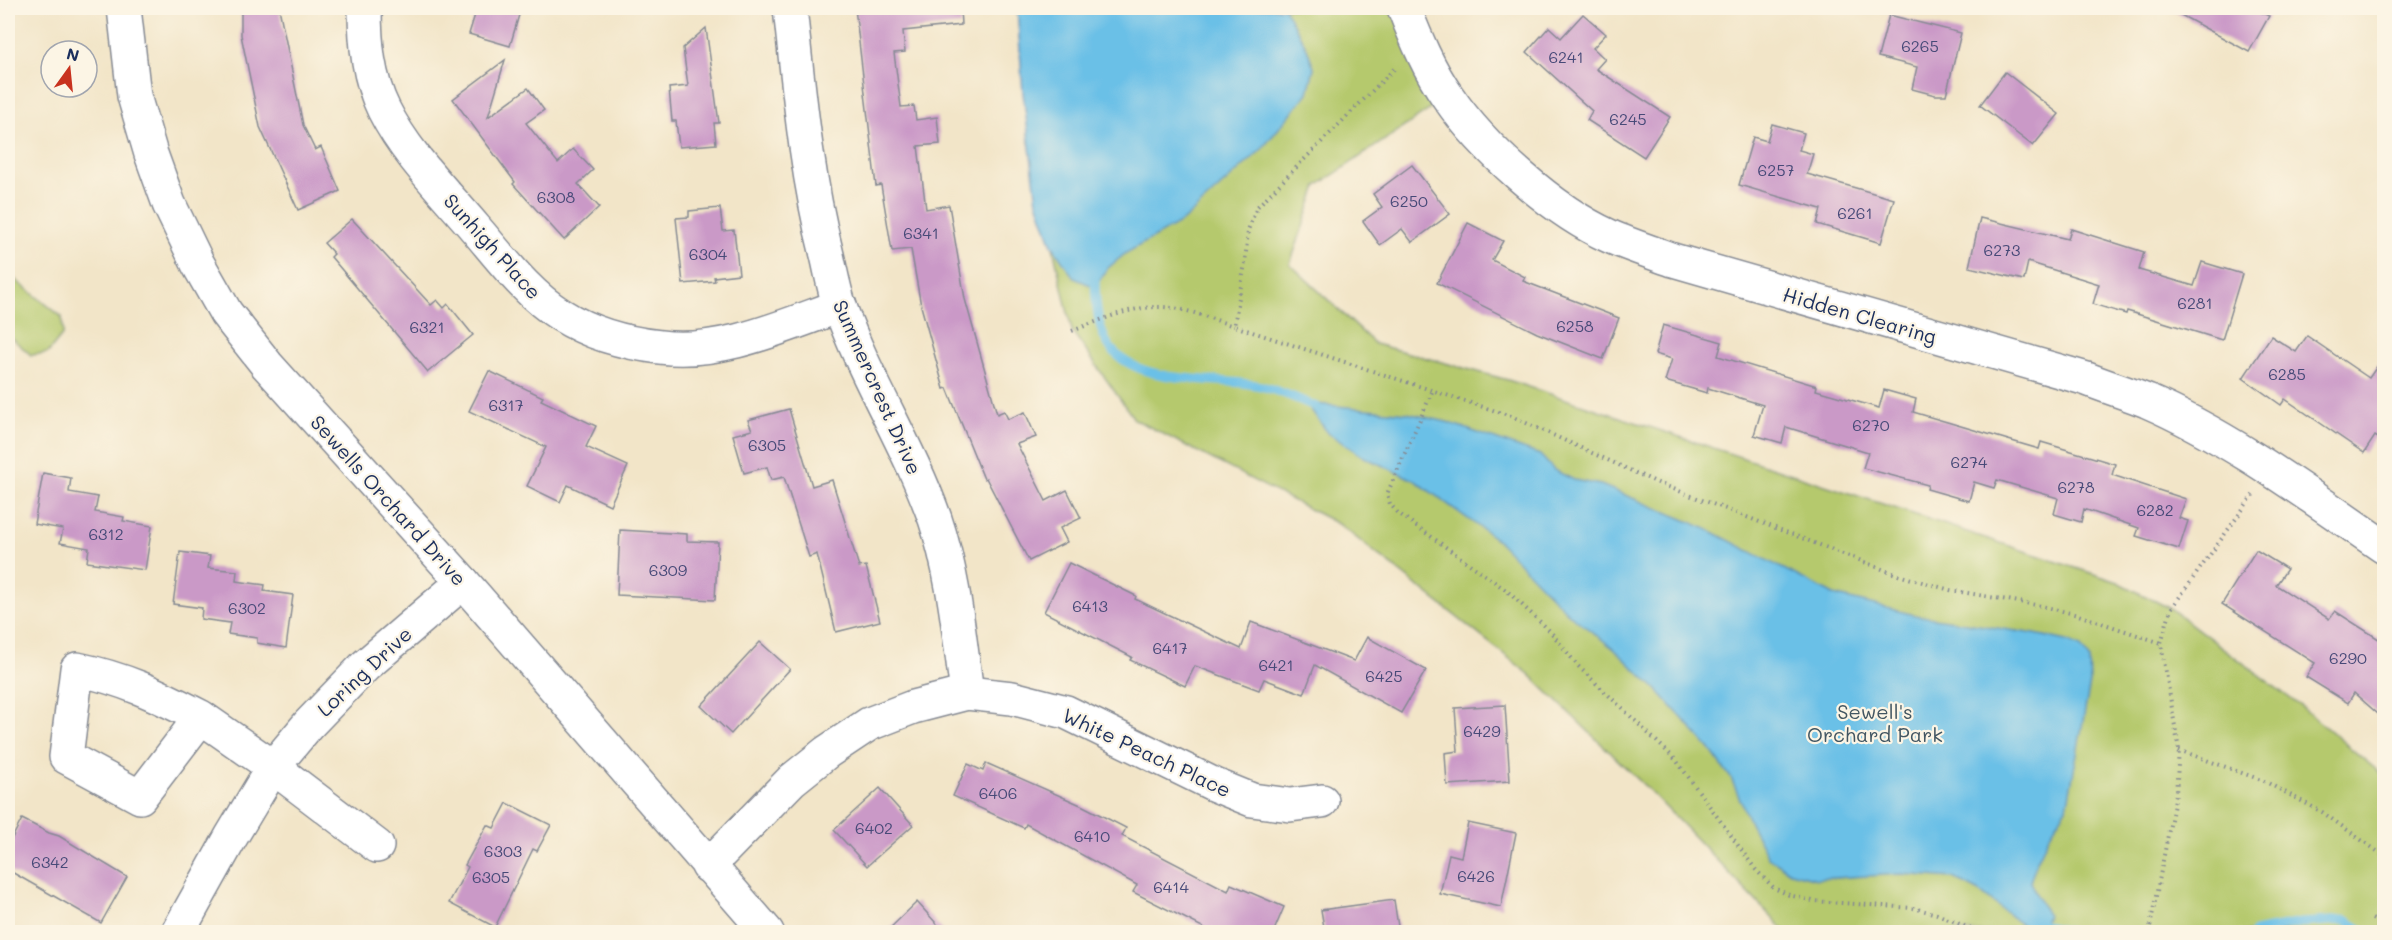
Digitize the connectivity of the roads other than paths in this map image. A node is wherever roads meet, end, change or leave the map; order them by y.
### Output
1 (124, 8) edge
2 (365, 8) edge
3 (790, 8) edge
4 (1404, 8) edge
5 (840, 306) junction
6 (2385, 547) edge
7 (463, 582) junction
8 (967, 693) junction
9 (201, 717) dead end
10 (273, 767) junction
11 (1322, 801) dead end
12 (377, 846) dead end
13 (708, 866) junction
14 (178, 933) edge
15 (767, 933) edge

1 - 7 street, Sewells Orchard Drive
2 - 5 street, Sunhigh Place
3 - 5 street, Summercrest Drive
4 - 6 street, Hidden Clearing
5 - 8 street, Summercrest Drive
7 - 10 street, Loring Drive
7 - 13 street, Sewells Orchard Drive
8 - 11 street, White Peach Place
8 - 13 street, White Peach Place
9 - 10 street
10 - 12 street
10 - 14 street, Loring Drive
13 - 15 street, Sewells Orchard Drive

